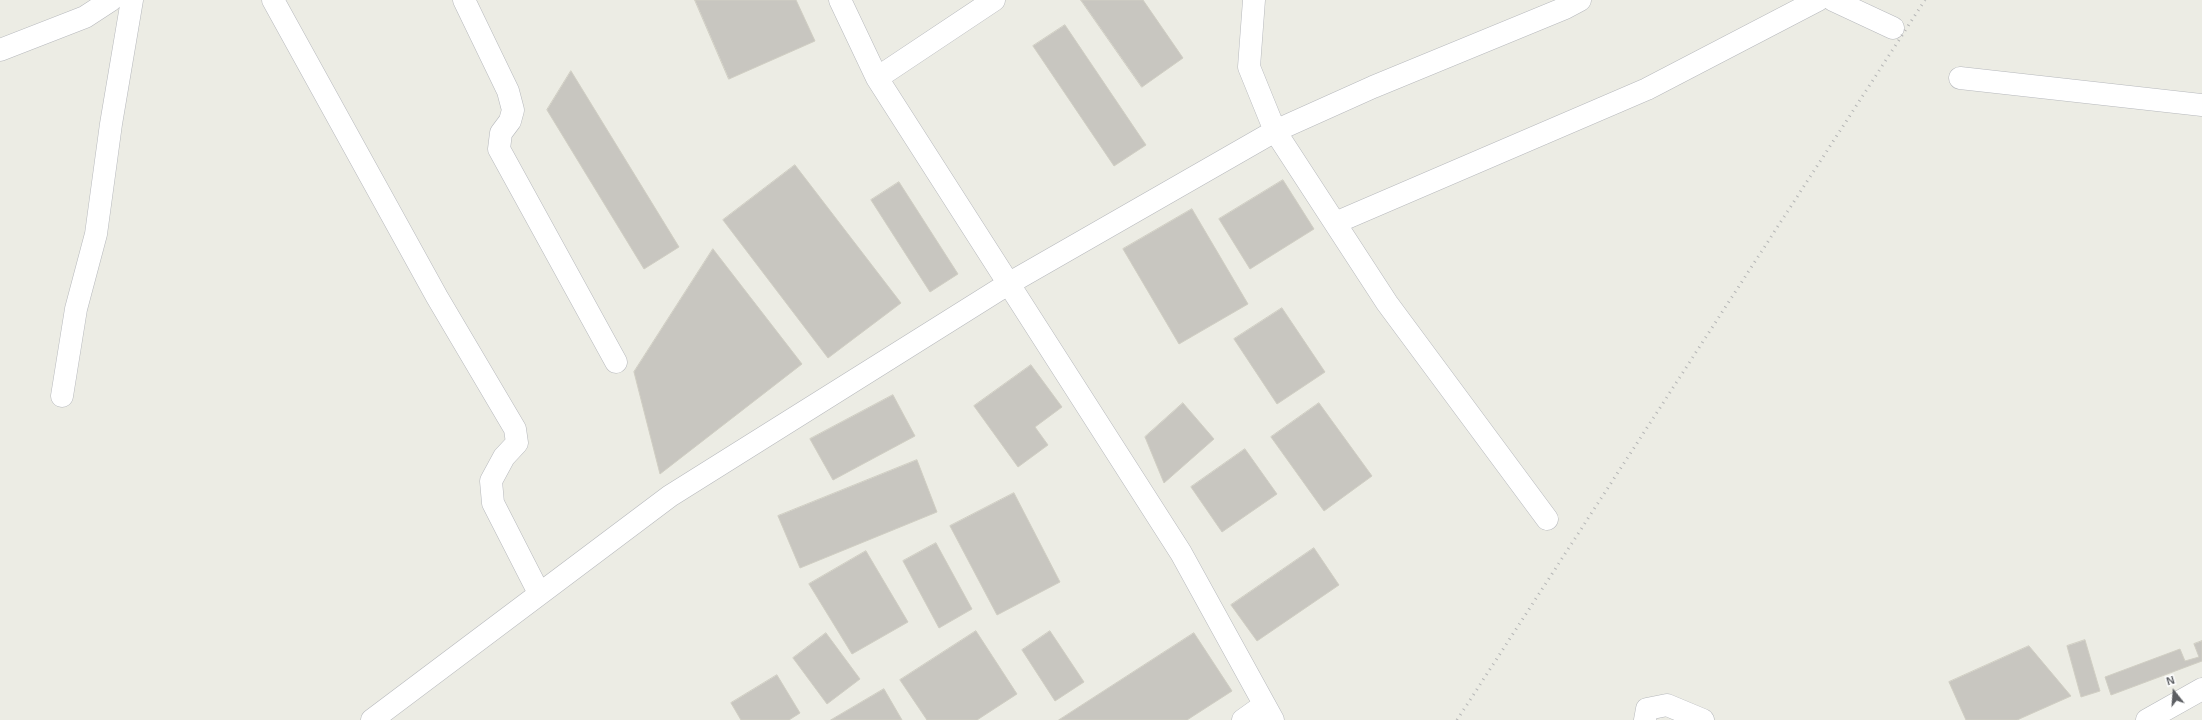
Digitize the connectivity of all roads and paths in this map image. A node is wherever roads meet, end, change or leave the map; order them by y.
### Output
1 (111, 0) edge
2 (132, 0) edge
3 (273, 0) edge
4 (464, 0) edge
5 (840, 0) edge
6 (994, 0) edge
7 (1254, 0) edge
8 (1580, 0) edge
9 (1818, 0) edge
10 (1833, 0) edge
11 (1893, 28) dead end
12 (0, 50) edge
13 (877, 78) junction
14 (1960, 78) dead end
15 (2202, 105) edge
16 (1274, 131) junction
17 (1335, 223) junction
18 (1008, 284) junction
19 (616, 362) dead end
20 (62, 396) dead end
21 (1547, 518) dead end
22 (540, 593) junction
23 (2202, 689) edge
24 (1268, 712) edge
25 (2171, 714) edge
26 (372, 720) edge
27 (1243, 720) edge
28 (1645, 720) edge
29 (1703, 720) edge
30 (2147, 720) edge

1 - 12 street
2 - 20 street
3 - 22 street
4 - 19 street
5 - 13 street
6 - 13 street
7 - 16 street
8 - 16 street
9 - 17 street
10 - 11 street
13 - 18 street
14 - 15 street
16 - 17 street
16 - 18 street
17 - 21 street
18 - 22 street
18 - 24 street
22 - 26 street
23 - 25 street
24 - 27 street
25 - 30 street
28 - 29 street

